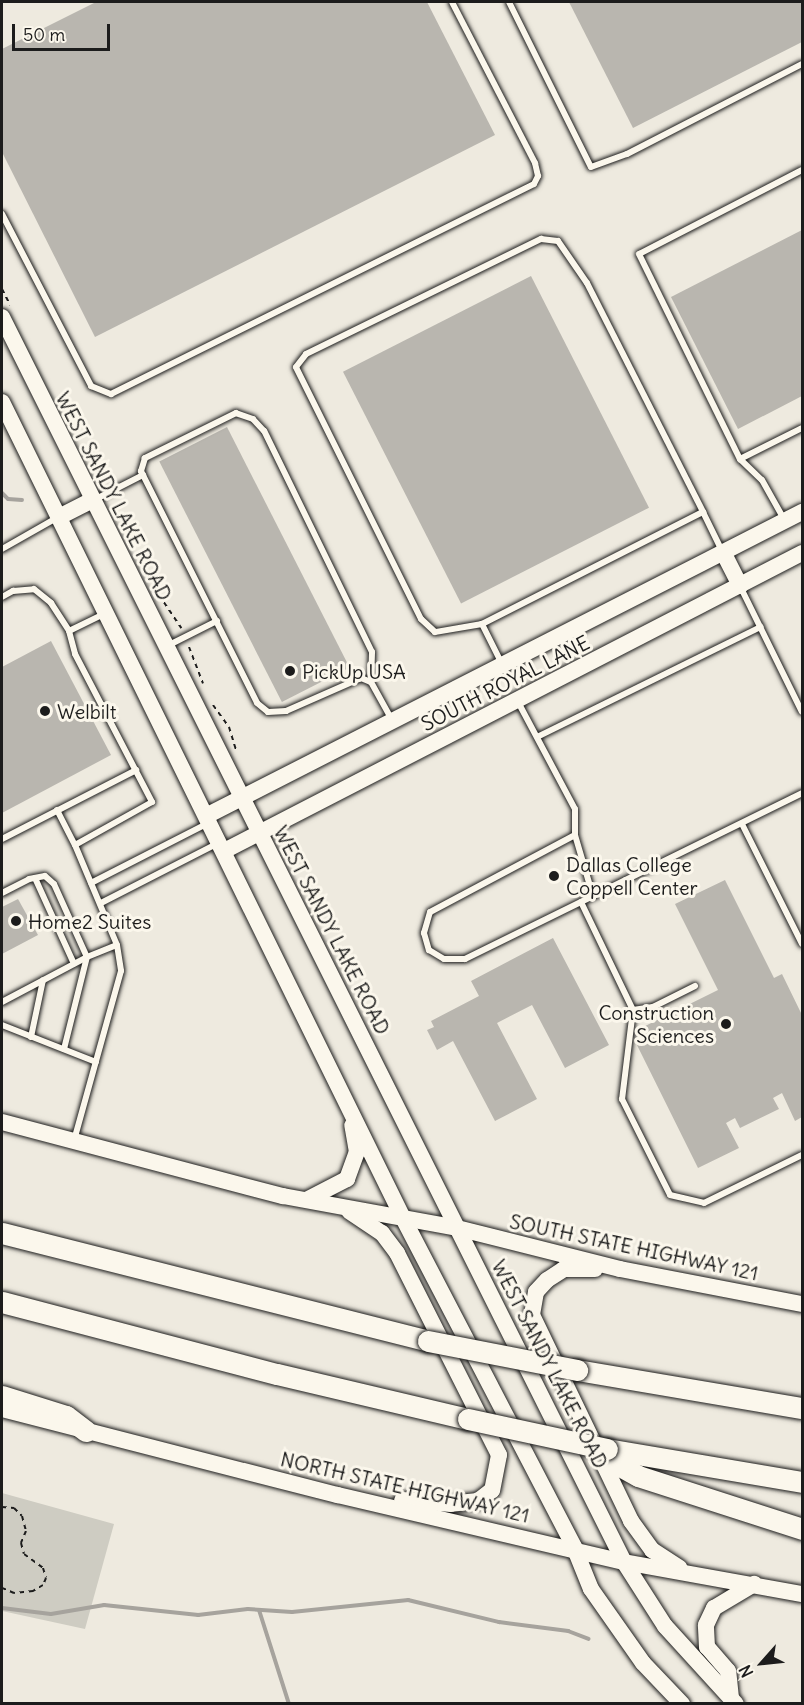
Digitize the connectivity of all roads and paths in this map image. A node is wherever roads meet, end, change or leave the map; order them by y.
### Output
1 (452, 2) edge
2 (508, 2) edge
3 (802, 64) edge
4 (802, 170) edge
5 (2, 214) edge
6 (2, 317) edge
7 (2, 402) edge
8 (802, 428) edge
9 (740, 459) junction
10 (143, 475) junction
11 (93, 500) junction
12 (703, 512) junction
13 (802, 512) edge
14 (59, 517) junction
15 (785, 521) junction
16 (2, 549) edge
17 (723, 552) junction
18 (802, 553) edge
19 (740, 586) junction
20 (2, 597) edge
21 (107, 612) junction
22 (217, 621) junction
23 (482, 624) junction
24 (761, 627) junction
25 (69, 631) junction
26 (166, 646) junction
27 (502, 664) junction
28 (371, 682) junction
29 (517, 700) junction
30 (802, 712) edge
31 (392, 720) junction
32 (539, 736) junction
33 (136, 770) junction
34 (802, 793) edge
35 (242, 797) junction
36 (57, 810) junction
37 (209, 818) junction
38 (742, 824) junction
39 (260, 833) junction
40 (575, 835) junction
41 (2, 839) edge
42 (75, 845) junction
43 (223, 846) junction
44 (35, 878) junction
45 (91, 883) junction
46 (2, 893) edge
47 (593, 896) junction
48 (581, 902) junction
49 (101, 903) junction
50 (802, 944) edge
51 (117, 945) junction
52 (87, 957) junction
53 (74, 964) junction
54 (43, 980) junction
55 (695, 986) dead end
56 (2, 1002) edge
57 (633, 1010) junction
58 (2, 1025) edge
59 (31, 1037) junction
60 (64, 1049) junction
61 (96, 1062) junction
62 (349, 1107) junction
63 (2, 1122) edge
64 (74, 1141) junction
65 (802, 1155) edge
66 (306, 1200) junction
67 (341, 1206) junction
68 (403, 1218) junction
69 (458, 1228) junction
70 (2, 1233) edge
71 (620, 1269) junction
72 (2, 1302) edge
73 (802, 1304) edge
74 (2, 1396) edge
75 (802, 1408) edge
76 (2, 1409) edge
77 (86, 1431) junction
78 (607, 1449) junction
79 (802, 1482) edge
80 (338, 1495) junction
81 (2, 1507) edge
82 (802, 1529) edge
83 (574, 1547) junction
84 (624, 1562) junction
85 (686, 1572) junction
86 (754, 1584) junction
87 (2, 1588) edge
88 (802, 1594) edge
89 (733, 1701) edge
90 (682, 1704) edge

1 - 5 lane
2 - 3 lane
4 - 9 lane
6 - 11 main road, WEST SANDY LAKE ROAD
7 - 14 main road
8 - 9 lane
9 - 15 lane
10 - 11 lane
10 - 22 lane
10 - 28 lane
11 - 14 main road
11 - 26 main road, WEST SANDY LAKE ROAD
12 - 17 lane
12 - 23 lane
12 - 23 lane
13 - 15 main road, SOUTH ROYAL LANE
14 - 16 lane
14 - 21 main road
15 - 17 main road, SOUTH ROYAL LANE
17 - 19 main road
17 - 27 main road, SOUTH ROYAL LANE
18 - 19 main road, SOUTH ROYAL LANE
19 - 24 lane
19 - 29 main road, SOUTH ROYAL LANE
20 - 25 lane
21 - 25 lane
21 - 37 main road
22 - 26 lane
22 - 28 lane
23 - 27 lane
24 - 30 lane
24 - 32 lane
25 - 33 lane
26 - 35 main road, WEST SANDY LAKE ROAD
27 - 31 main road, SOUTH ROYAL LANE
28 - 31 lane
29 - 32 lane
29 - 39 main road, SOUTH ROYAL LANE
31 - 35 main road, SOUTH ROYAL LANE
32 - 40 lane
33 - 36 lane
33 - 42 lane
34 - 38 lane
35 - 37 main road, SOUTH ROYAL LANE
35 - 39 main road, WEST SANDY LAKE ROAD
36 - 41 lane
36 - 42 lane
37 - 43 main road
37 - 45 lane
38 - 47 lane
38 - 50 lane
39 - 43 main road, SOUTH ROYAL LANE
39 - 69 main road, WEST SANDY LAKE ROAD
40 - 47 lane
40 - 48 lane
42 - 45 lane
43 - 49 lane
43 - 62 main road
44 - 46 lane
44 - 52 lane
44 - 53 lane
45 - 49 lane
47 - 48 lane
48 - 57 lane
49 - 51 lane
51 - 52 lane
51 - 61 lane
52 - 53 lane
52 - 60 lane
53 - 54 lane
54 - 56 lane
54 - 59 lane
55 - 57 lane
57 - 65 lane
58 - 59 lane
59 - 60 lane
60 - 61 lane
61 - 64 lane
62 - 66 main road
62 - 68 main road
63 - 64 main road
64 - 66 main road
66 - 67 main road
67 - 68 main road
67 - 80 main road
68 - 69 main road
68 - 83 main road
69 - 71 main road, SOUTH STATE HIGHWAY 121
69 - 84 main road, WEST SANDY LAKE ROAD
70 - 75 highway, bridge
71 - 73 main road, SOUTH STATE HIGHWAY 121
71 - 85 main road
72 - 78 highway, bridge
74 - 77 highway
76 - 77 main road, NORTH STATE HIGHWAY 121
77 - 80 main road, NORTH STATE HIGHWAY 121
78 - 79 highway
78 - 82 highway
80 - 83 main road, NORTH STATE HIGHWAY 121
81 - 87 path
83 - 84 main road, NORTH STATE HIGHWAY 121
83 - 90 main road
84 - 85 main road, NORTH STATE HIGHWAY 121
84 - 89 main road, WEST SANDY LAKE ROAD
85 - 86 main road, NORTH STATE HIGHWAY 121
86 - 88 main road, NORTH STATE HIGHWAY 121
86 - 89 main road

